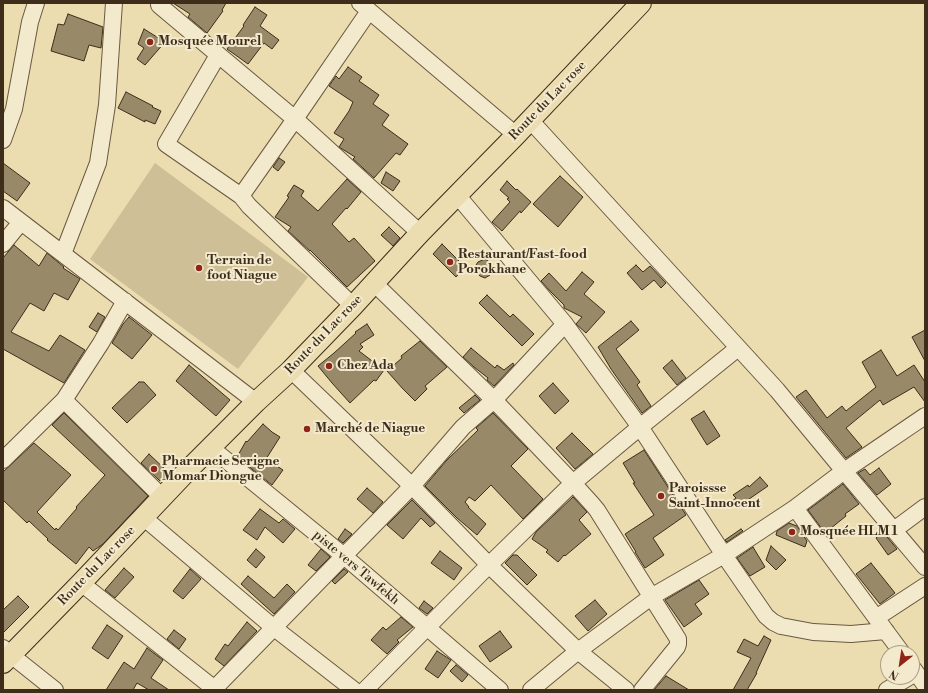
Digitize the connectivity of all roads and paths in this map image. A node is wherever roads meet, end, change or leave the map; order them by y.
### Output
1 (36, 3) edge
2 (114, 3) edge
3 (641, 3) edge
4 (159, 4) dead end
5 (364, 7) edge
6 (218, 54) junction
7 (9, 104) edge
8 (295, 119) junction
9 (530, 120) junction
10 (516, 135) junction
11 (3, 140) edge
12 (457, 195) junction
13 (241, 196) junction
14 (3, 208) edge
15 (21, 222) junction
16 (420, 233) junction
17 (3, 244) edge
18 (63, 254) junction
19 (374, 283) junction
20 (125, 301) junction
21 (353, 306) junction
22 (565, 324) junction
23 (738, 348) junction
24 (291, 370) junction
25 (64, 400) junction
26 (494, 400) junction
27 (256, 402) junction
28 (925, 416) edge
29 (640, 427) junction
30 (210, 448) junction
31 (3, 460) edge
32 (844, 471) junction
33 (574, 483) junction
34 (412, 486) junction
35 (162, 497) junction
36 (925, 507) edge
37 (795, 508) junction
38 (143, 517) junction
39 (894, 530) junction
40 (724, 555) junction
41 (344, 556) junction
42 (489, 565) junction
43 (925, 567) edge
44 (81, 583) junction
45 (925, 586) edge
46 (651, 597) junction
47 (876, 618) junction
48 (273, 627) junction
49 (426, 627) junction
50 (886, 631) junction
51 (896, 645) edge
52 (578, 651) junction
53 (6, 656) edge
54 (896, 685) edge
55 (214, 689) edge
56 (55, 690) edge
57 (354, 690) edge
58 (365, 690) edge
59 (500, 690) edge
60 (531, 690) edge
61 (626, 690) edge
62 (642, 690) edge
63 (887, 690) edge

1 - 7 street
2 - 18 street
3 - 9 main road, Route du Lac rose
4 - 6 street
5 - 8 street
5 - 10 street
6 - 8 street
6 - 13 street
7 - 11 street
8 - 13 street
8 - 16 street
9 - 10 main road, Route du Lac rose
9 - 23 street
10 - 12 main road, Route du Lac rose
12 - 16 main road, Route du Lac rose
12 - 22 street
13 - 21 street
14 - 15 street
15 - 17 street
15 - 18 street
16 - 19 main road, Route du Lac rose
18 - 20 street
19 - 21 main road, Route du Lac rose
19 - 26 street
20 - 25 street
20 - 27 street
21 - 24 main road, Route du Lac rose
22 - 26 street
22 - 29 street
23 - 29 street
23 - 32 street
24 - 27 main road, Route du Lac rose
24 - 34 street
25 - 31 street
25 - 35 street
26 - 33 street
26 - 34 street
27 - 30 main road, Route du Lac rose
28 - 32 street
29 - 33 street
29 - 40 street
30 - 35 main road, Route du Lac rose
30 - 41 street, piste vers Tawfekh
32 - 37 street
32 - 39 street
33 - 42 street
33 - 46 street
34 - 41 street
34 - 42 street
35 - 38 main road, Route du Lac rose
36 - 39 street
37 - 40 street
37 - 47 street
38 - 44 main road, Route du Lac rose
38 - 48 street
39 - 43 street
40 - 46 street
40 - 50 street
41 - 48 street
41 - 49 street, piste vers Tawfekh
42 - 49 street
42 - 52 street
44 - 53 main road, Route du Lac rose
44 - 55 street
45 - 47 street
46 - 52 street
46 - 62 street
47 - 50 street
48 - 55 street
48 - 57 street
49 - 58 street
49 - 59 street, piste vers Tawfekh
50 - 51 street
52 - 60 street
52 - 61 street
53 - 56 street
54 - 63 street

